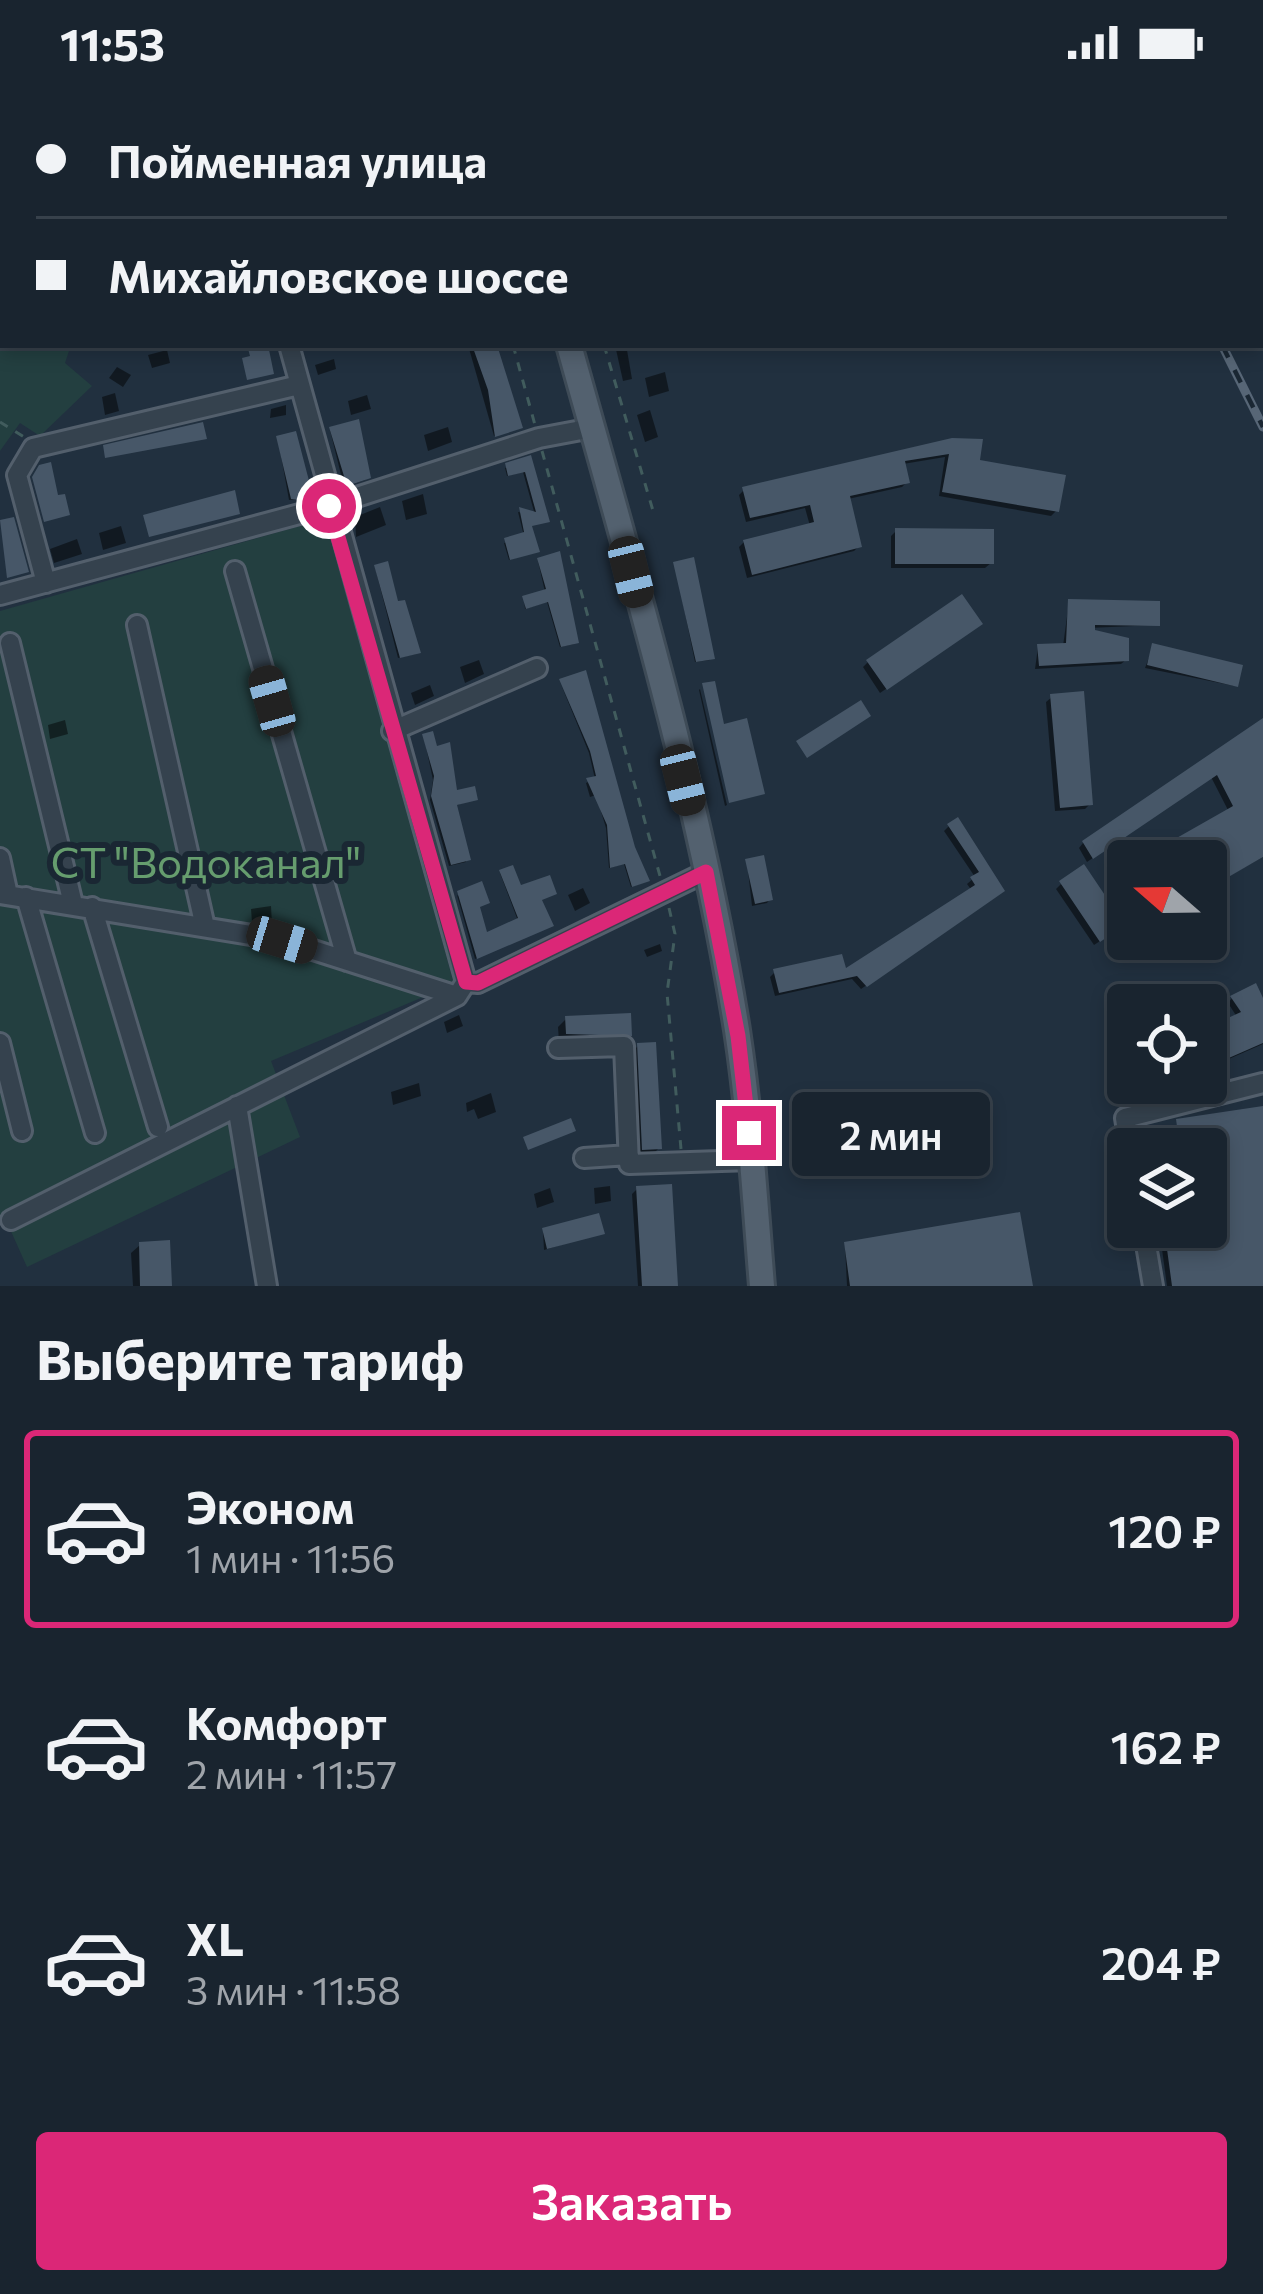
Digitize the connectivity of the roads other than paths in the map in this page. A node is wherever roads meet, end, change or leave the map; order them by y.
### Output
1 (290, 348) edge
2 (569, 348) edge
3 (299, 385) junction
4 (592, 428) junction
5 (329, 506) junction
6 (235, 571) dead end
7 (46, 583) junction
8 (0, 595) edge
9 (137, 626) dead end
10 (10, 643) dead end
11 (537, 668) dead end
12 (392, 731) junction
13 (0, 858) edge
14 (706, 872) junction
15 (12, 895) edge
16 (83, 906) junction
17 (205, 927) junction
18 (347, 961) junction
19 (467, 987) junction
20 (0, 1042) edge
21 (558, 1048) dead end
22 (1263, 1083) edge
23 (237, 1106) junction
24 (158, 1127) dead end
25 (1127, 1128) edge
26 (22, 1131) dead end
27 (95, 1133) dead end
28 (629, 1155) junction
29 (584, 1158) dead end
30 (752, 1160) junction
31 (11, 1220) dead end
32 (1147, 1248) edge
33 (267, 1286) edge
34 (762, 1286) edge
35 (1154, 1286) edge

1 - 3 street
2 - 4 main road
3 - 5 street
3 - 7 street
4 - 5 street
4 - 14 main road
5 - 7 street
5 - 12 street
6 - 18 street
7 - 8 street
9 - 17 street
10 - 16 street
11 - 12 street
12 - 19 street
13 - 15 street
14 - 19 street
14 - 30 main road
15 - 16 street
15 - 27 street
16 - 17 street
16 - 24 street
17 - 18 street
18 - 19 street
19 - 23 street
20 - 26 street
21 - 28 street
22 - 25 street
23 - 31 street
23 - 33 street
28 - 29 street
28 - 30 street
30 - 34 main road
32 - 35 street

